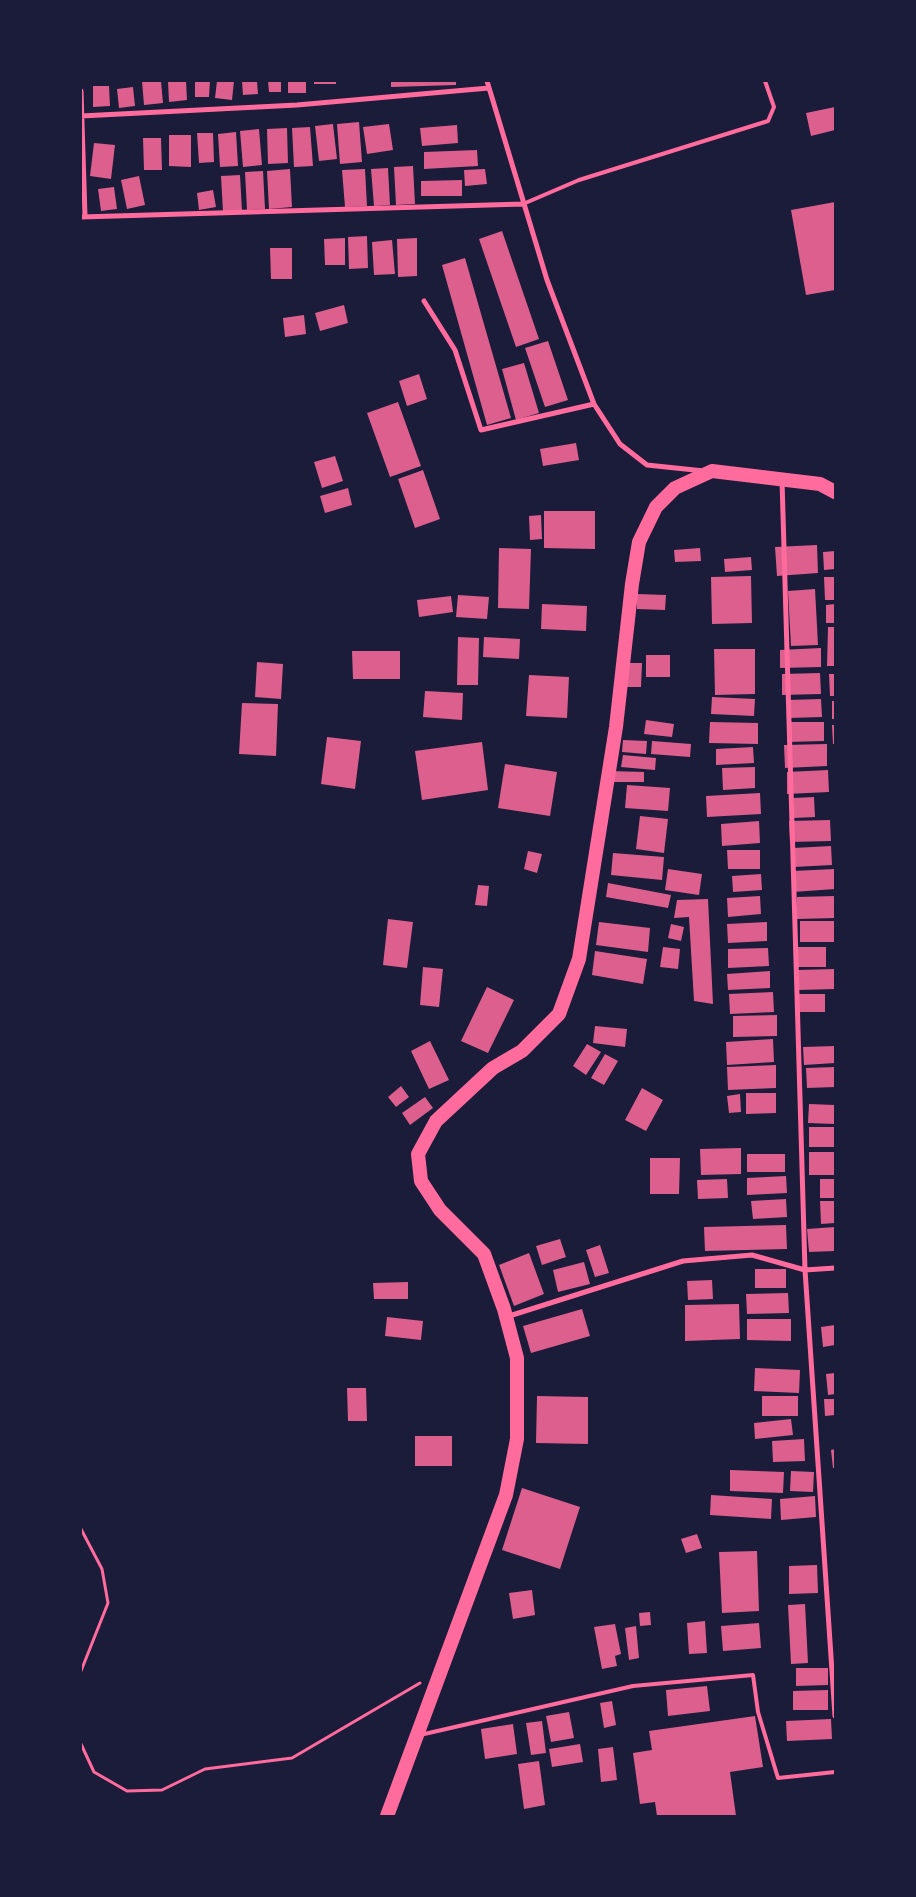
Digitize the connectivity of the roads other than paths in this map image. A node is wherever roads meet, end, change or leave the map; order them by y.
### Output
1 (487, 81) edge
2 (765, 81) edge
3 (489, 88) junction
4 (81, 91) edge
5 (82, 116) edge
6 (523, 204) junction
7 (83, 217) edge
8 (424, 301) dead end
9 (594, 404) junction
10 (712, 471) junction
11 (782, 478) junction
12 (835, 492) edge
13 (835, 1268) edge
14 (805, 1270) junction
15 (506, 1317) junction
16 (835, 1716) edge
17 (416, 1736) junction
18 (835, 1772) edge
19 (387, 1816) edge

1 - 3 street
2 - 6 lane
3 - 5 street
3 - 6 street
4 - 5 street
5 - 7 street
6 - 7 street
6 - 9 street
8 - 9 street
9 - 10 street
10 - 11 highway
10 - 15 highway
11 - 12 highway
11 - 14 street
13 - 14 street
14 - 15 street
14 - 16 street
15 - 17 highway
17 - 18 lane
17 - 19 highway

